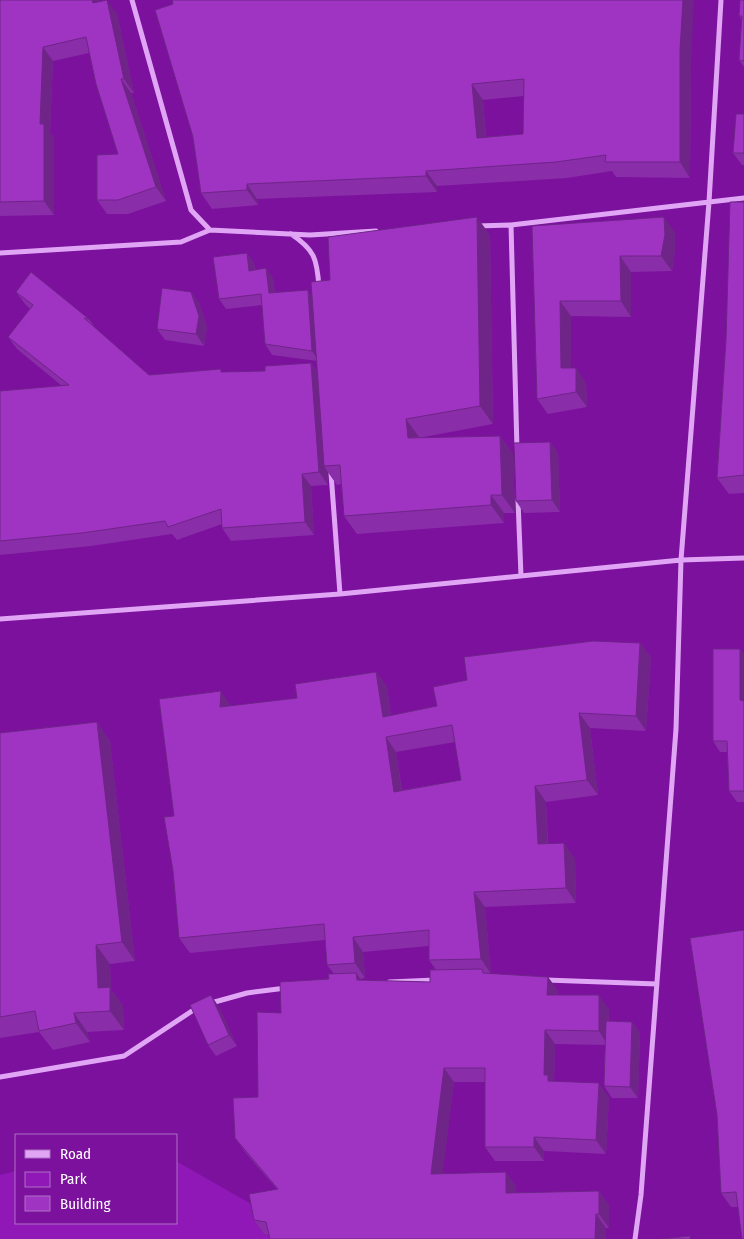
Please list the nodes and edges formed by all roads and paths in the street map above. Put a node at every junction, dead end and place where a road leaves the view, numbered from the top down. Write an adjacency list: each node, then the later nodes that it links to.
1 (132, 0): 7 (street)
2 (721, 0): 4 (street)
3 (744, 198): 4 (street)
4 (709, 202): 5 (street); 16 (street)
5 (511, 224): 6 (street); 12 (street)
6 (473, 226)
7 (210, 230): 9 (street); 10 (street)
8 (387, 231): 9 (street)
9 (291, 234): 11 (street)
10 (0, 253)
11 (319, 292)
12 (517, 459)
13 (331, 468): 18 (street)
14 (518, 498): 17 (street)
15 (744, 558): 16 (street)
16 (681, 560): 17 (street); 23 (street)
17 (520, 576): 18 (street)
18 (340, 594): 19 (street)
19 (0, 619)
20 (440, 979): 22 (street)
21 (538, 980): 23 (street)
22 (382, 982)
23 (658, 984): 26 (street)
24 (296, 987): 25 (street)
25 (0, 1077)
26 (636, 1239)

